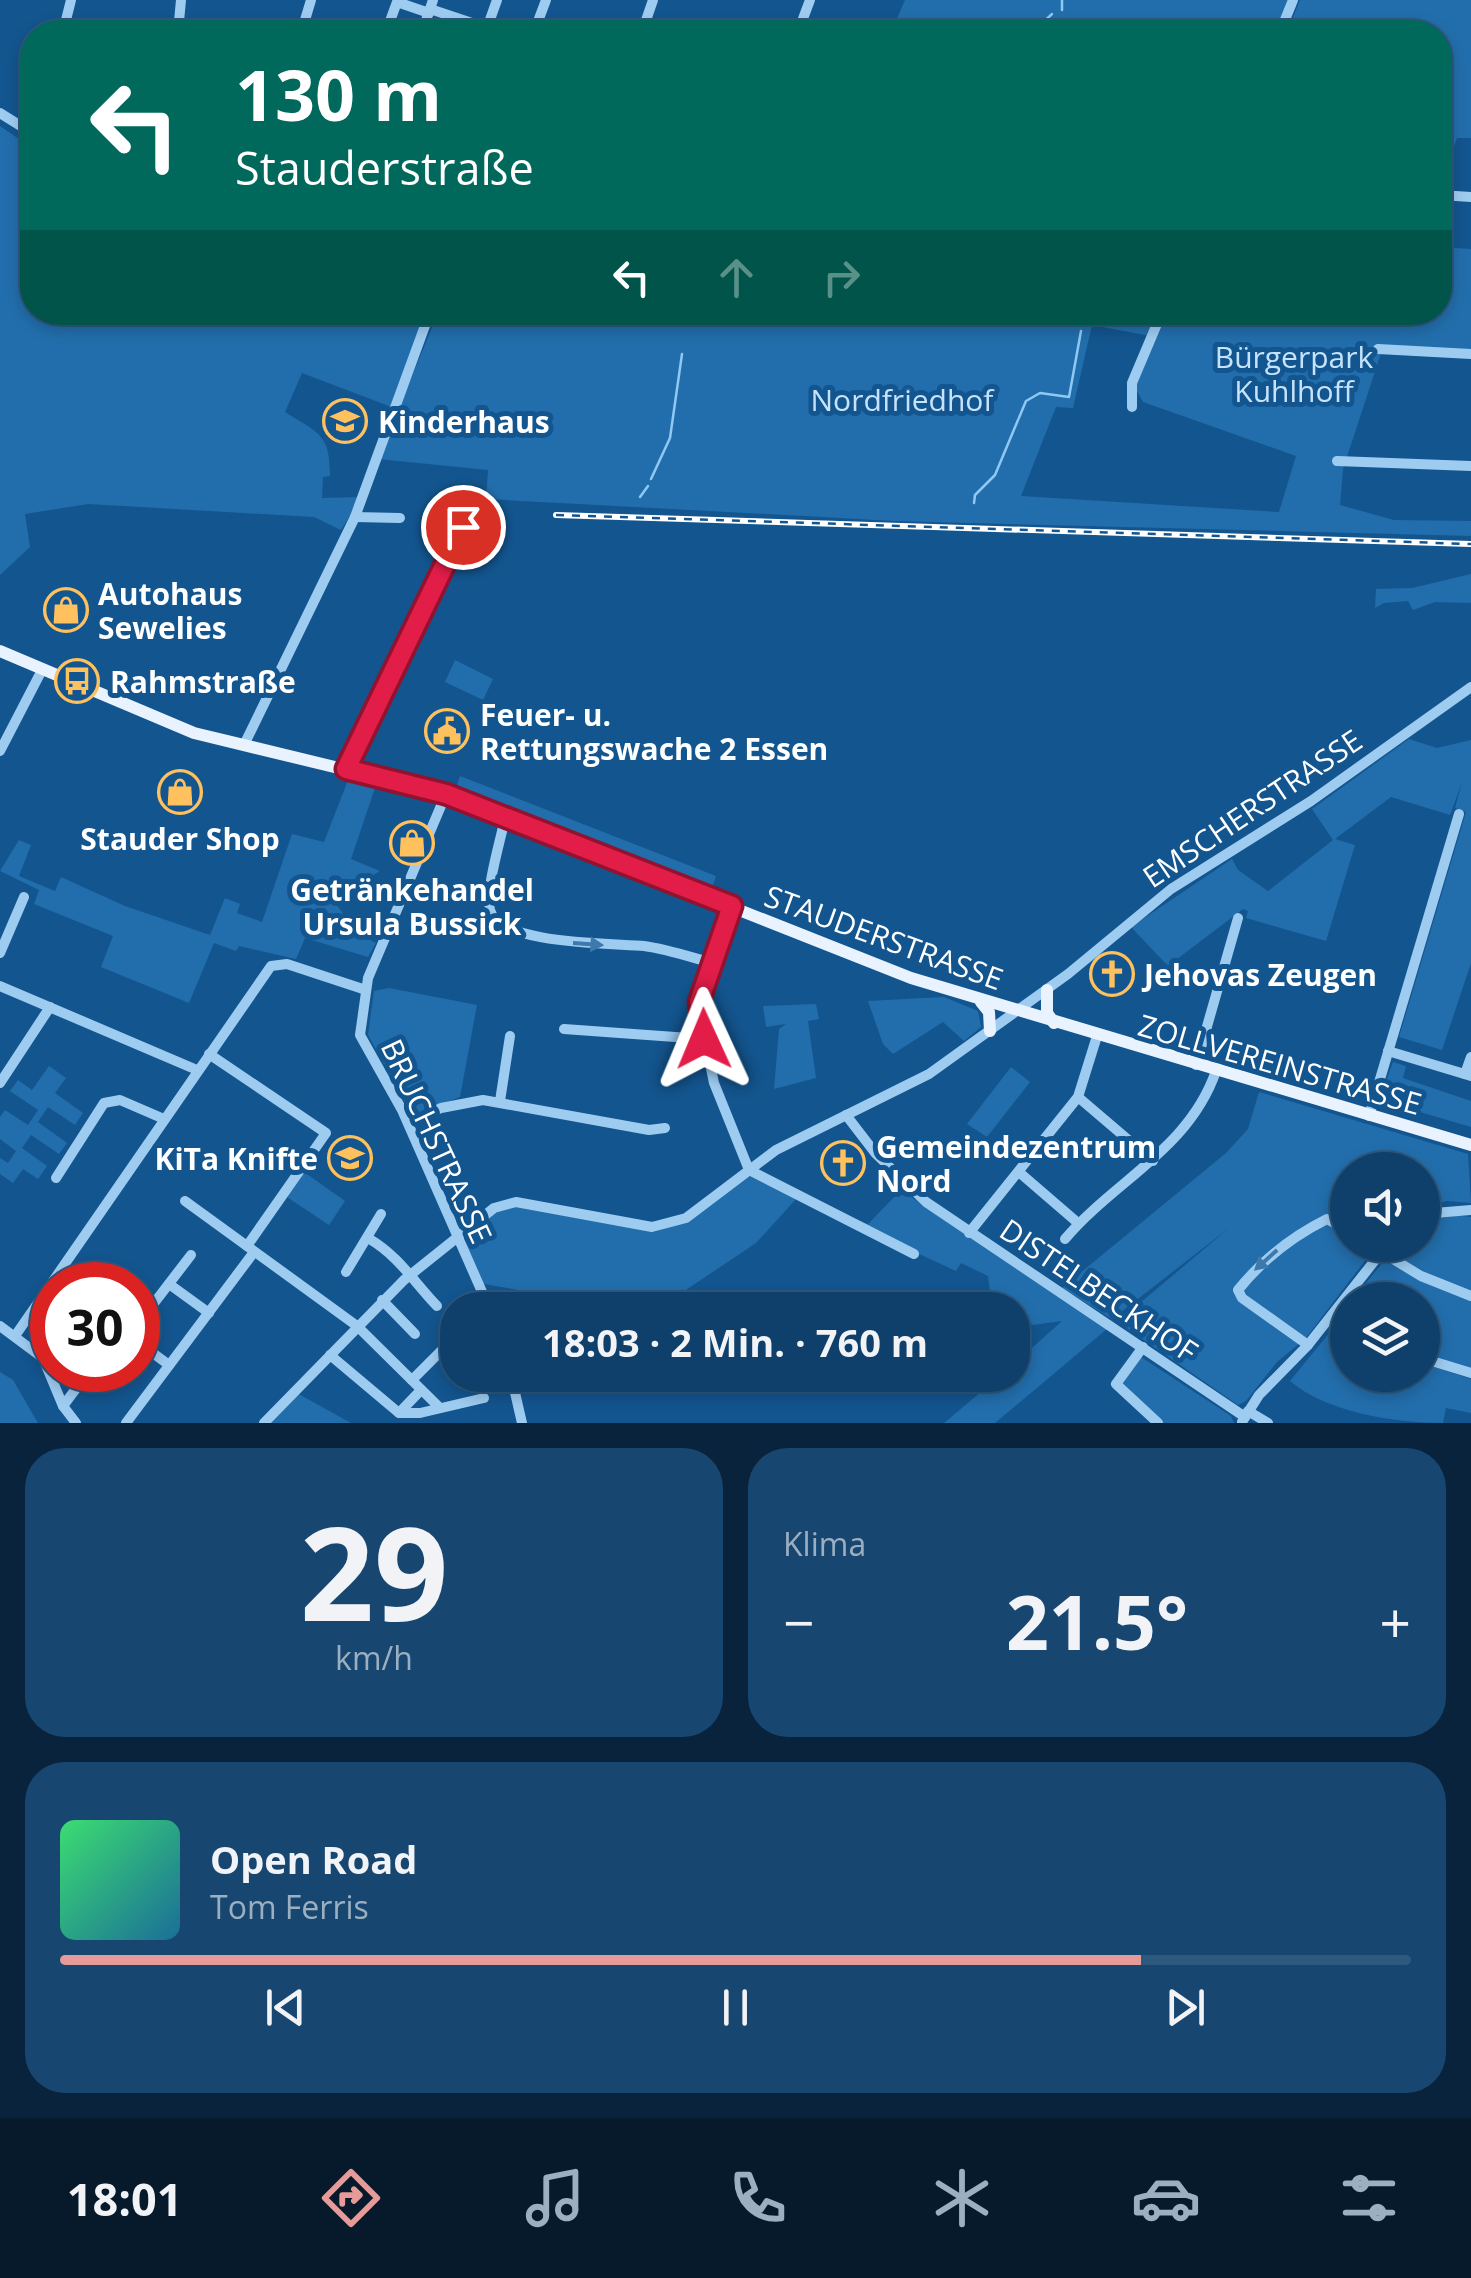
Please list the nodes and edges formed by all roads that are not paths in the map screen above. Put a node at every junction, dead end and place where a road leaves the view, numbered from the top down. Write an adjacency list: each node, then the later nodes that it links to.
1 (431, 7): 2 (street); 3 (street)
2 (390, 20)
3 (466, 20)
4 (425, 325): 11 (street)
5 (1157, 325): 8 (street)
6 (1378, 348): 7 (street)
7 (1471, 354)
8 (1132, 407)
9 (1337, 461): 10 (street)
10 (1471, 466)
11 (355, 516): 12 (street); 17 (street)
12 (400, 518)
13 (463, 527): 19 (street)
14 (0, 651): 15 (main road, STAUDERSTRASSE)
15 (42, 670): 17 (main road, STAUDERSTRASSE); 18 (street)
16 (1471, 687): 30 (street, EMSCHERSTRASSE)
17 (244, 745): 19 (main road, STAUDERSTRASSE)
18 (0, 751)
19 (346, 769): 20 (main road, STAUDERSTRASSE)
20 (446, 794): 22 (main road, STAUDERSTRASSE); 29 (street, BRUCHSTRASSE)
21 (1459, 814): 40 (street)
22 (506, 818): 24 (main road, STAUDERSTRASSE); 27 (street, one-way to 27)
23 (24, 897): 26 (street)
24 (732, 906): 27 (street); 31 (main road, STAUDERSTRASSE)
25 (1238, 918): 43 (street)
26 (0, 953)
27 (712, 964): 39 (street)
28 (0, 986): 32 (street)
29 (366, 990): 41 (street); 53 (street, BRUCHSTRASSE)
30 (1046, 990): 33 (street, EMSCHERSTRASSE); 34 (main road)
31 (980, 1000): 33 (main road, STAUDERSTRASSE); 36 (main road)
32 (50, 1007): 44 (street); 47 (street)
33 (1017, 1012): 34 (main road, ZOLLVEREINSTRASSE); 36 (street, EMSCHERSTRASSE)
34 (1054, 1023): 38 (main road, ZOLLVEREINSTRASSE)
35 (564, 1029): 39 (street)
36 (990, 1031): 50 (street, EMSCHERSTRASSE)
37 (510, 1036): 49 (street)
38 (1097, 1036): 43 (main road, ZOLLVEREINSTRASSE); 48 (street)
39 (704, 1039): 57 (street)
40 (1388, 1052): 46 (street); 51 (street)
41 (209, 1054): 44 (street); 70 (street)
42 (1471, 1057): 46 (street)
43 (1196, 1065): 45 (main road, ZOLLVEREINSTRASSE)
44 (197, 1070): 52 (street)
45 (1216, 1071): 51 (main road, ZOLLVEREINSTRASSE); 56 (street)
46 (1468, 1075)
47 (0, 1084)
48 (1078, 1097): 56 (street); 58 (street)
49 (500, 1101): 53 (street); 54 (street)
50 (846, 1114): 57 (street, EMSCHERSTRASSE); 66 (street, DISTELBECKHOF)
51 (1369, 1116): 55 (main road, ZOLLVEREINSTRASSE)
52 (164, 1119): 59 (street); 89 (street)
53 (408, 1123): 69 (street, BRUCHSTRASSE)
54 (665, 1128)
55 (1471, 1146)
56 (1154, 1161): 65 (street)
57 (749, 1170): 69 (street, EMSCHERSTRASSE); 71 (street)
58 (1020, 1173): 65 (street); 66 (street)
59 (56, 1178)
60 (185, 1201): 70 (street)
61 (1471, 1210): 62 (street)
62 (1440, 1213)
63 (381, 1214): 67 (street)
64 (1330, 1220): 90 (street, one-way to 90)
65 (1078, 1223): 68 (street)
66 (969, 1233): 91 (street, DISTELBECKHOF)
67 (368, 1238): 75 (street); 76 (street)
68 (1065, 1239)
69 (457, 1241): 76 (street, EMSCHERSTRASSE); 79 (street, BRUCHSTRASSE)
70 (250, 1249): 84 (street); 87 (street)
71 (914, 1254)
72 (191, 1255): 78 (street)
73 (1374, 1262): 77 (street)
74 (1402, 1262): 81 (street)
75 (346, 1272)
76 (410, 1275): 82 (street, EMSCHERSTRASSE); 83 (street)
77 (1358, 1282)
78 (169, 1284): 80 (street); 84 (street)
79 (481, 1292)
80 (160, 1296)
81 (1471, 1296)
82 (382, 1300): 87 (street, EMSCHERSTRASSE); 88 (street)
83 (437, 1306)
84 (209, 1313): 95 (street)
85 (1330, 1318): 90 (street)
86 (0, 1326): 89 (street)
87 (357, 1326): 93 (street, EMSCHERSTRASSE); 98 (street)
88 (414, 1334)
89 (15, 1336): 103 (street)
90 (1308, 1345): 106 (street)
91 (1142, 1347): 106 (street, DISTELBECKHOF); 111 (street)
92 (440, 1353): 98 (street)
93 (330, 1355): 105 (street); 109 (street, EMSCHERSTRASSE)
94 (160, 1357): 95 (street)
95 (171, 1364): 108 (street)
96 (1440, 1364): 97 (street)
97 (1471, 1373)
98 (412, 1380): 99 (street)
99 (422, 1390): 104 (street); 105 (street)
100 (74, 1392): 103 (street)
101 (516, 1392): 110 (street)
102 (484, 1398): 104 (street)
103 (64, 1406): 107 (street)
104 (440, 1408): 105 (street)
105 (399, 1413)
106 (1245, 1417): 112 (street, DISTELBECKHOF)
107 (76, 1423)
108 (126, 1423)
109 (264, 1423)
110 (522, 1423)
111 (1158, 1423)
112 (1268, 1423)

